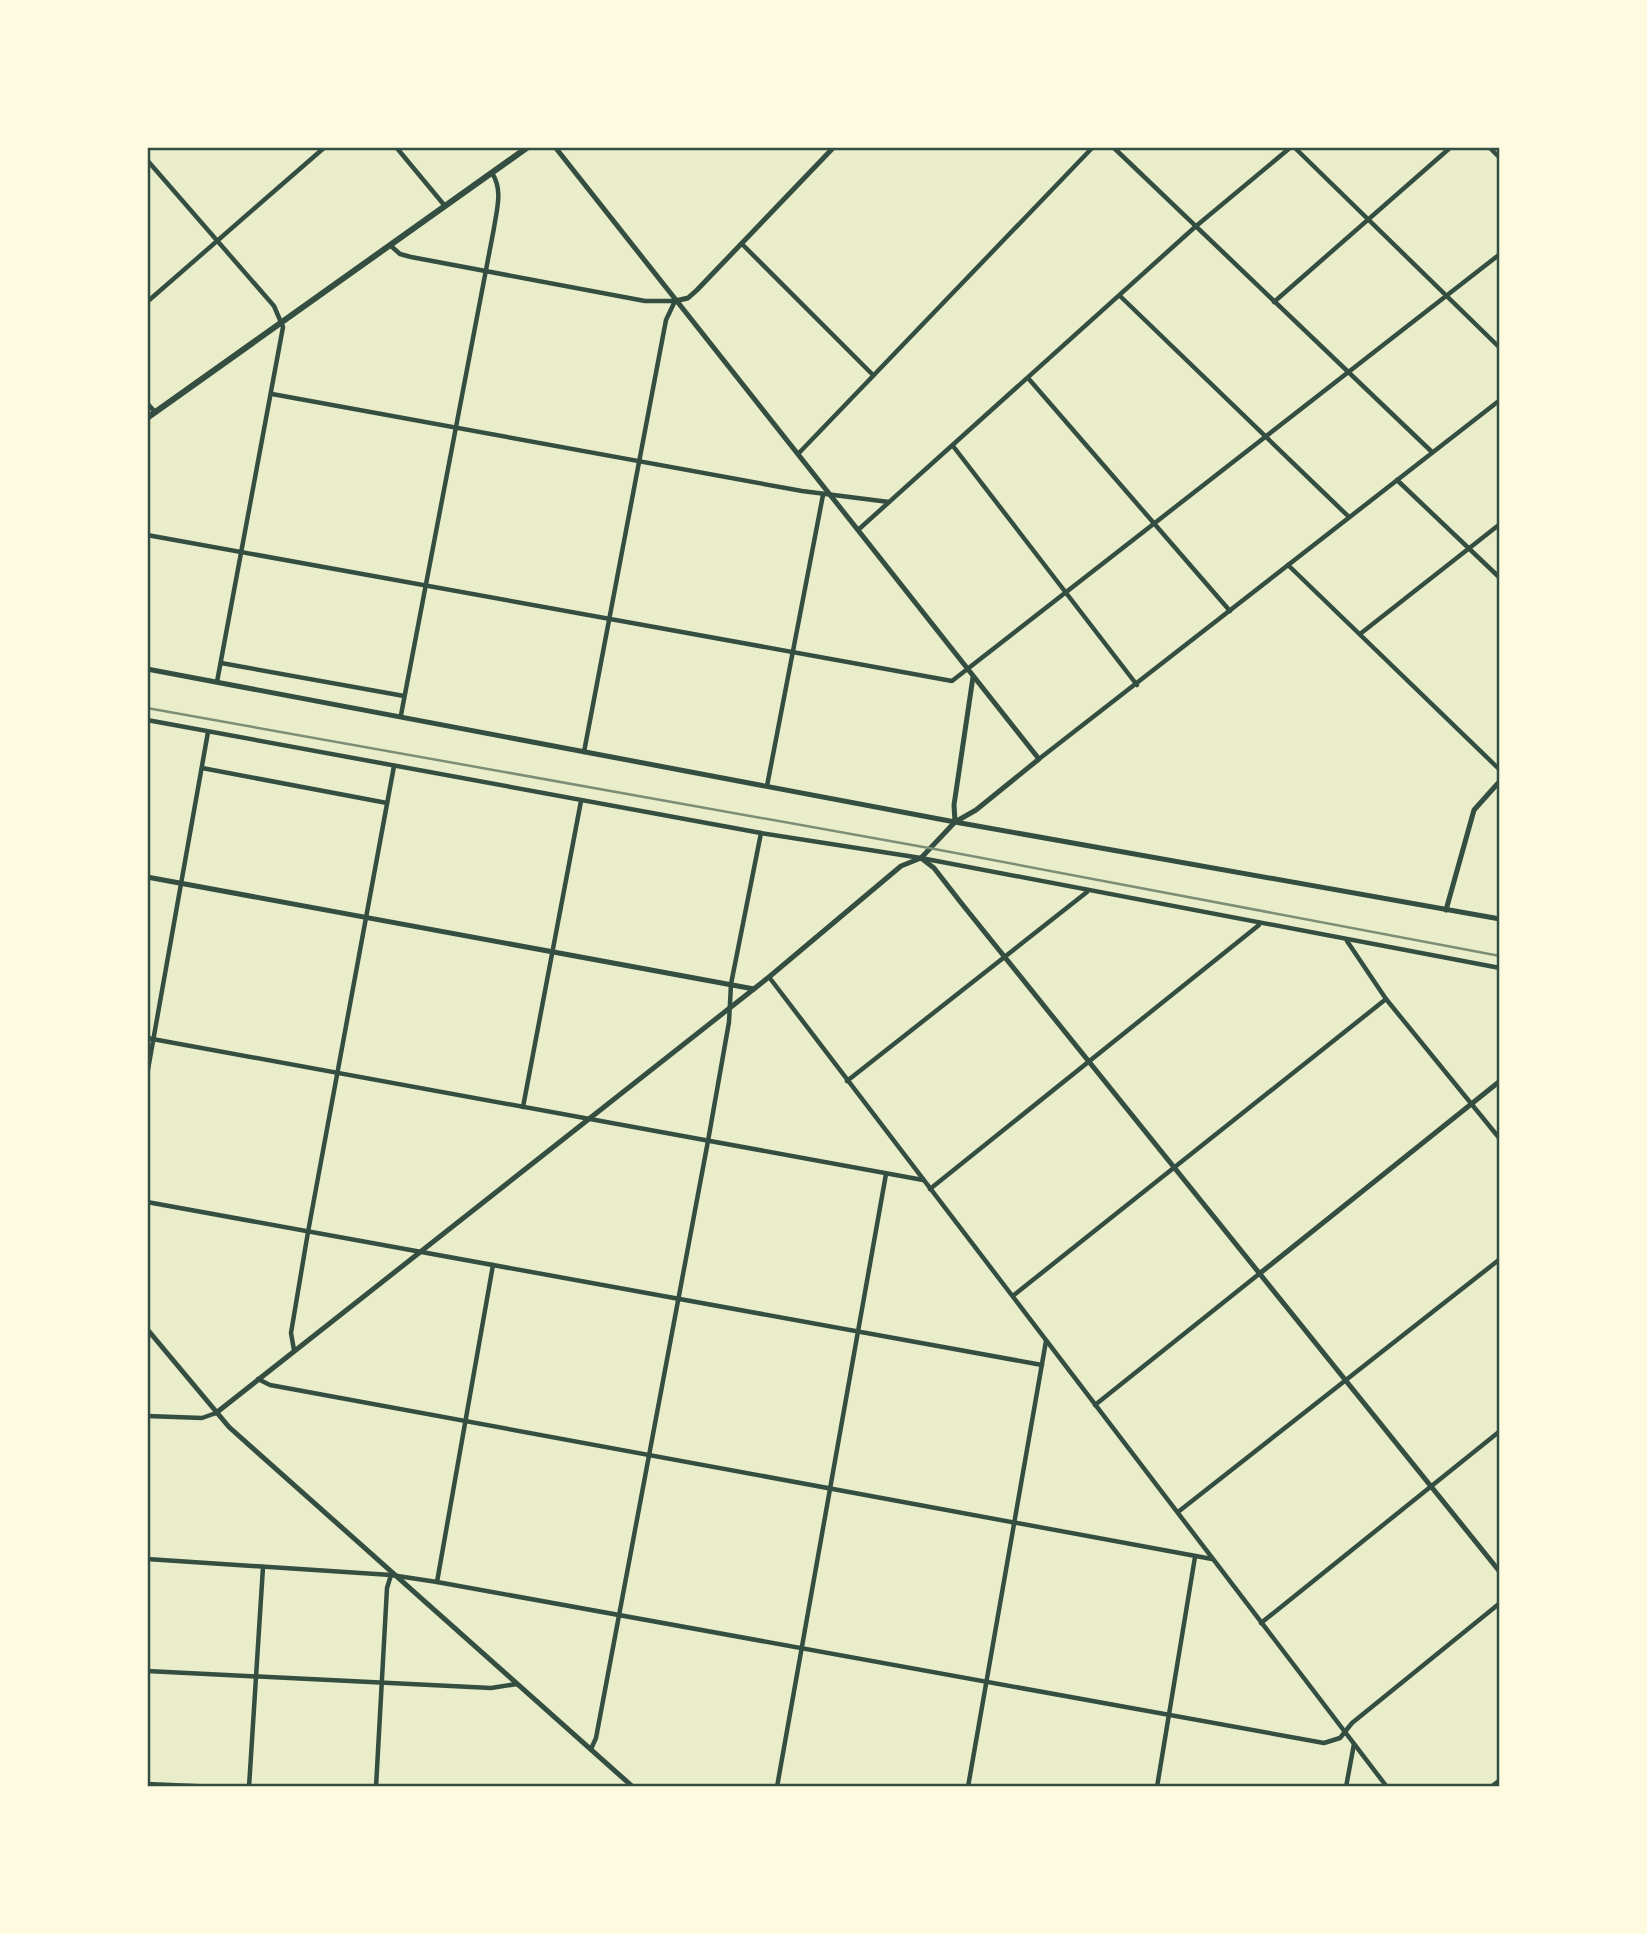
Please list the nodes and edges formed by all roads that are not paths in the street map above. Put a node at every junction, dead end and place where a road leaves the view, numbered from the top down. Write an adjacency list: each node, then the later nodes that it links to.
1 (325, 147): 17 (street)
2 (396, 147): 14 (street)
3 (528, 147): 13 (main road)
4 (555, 147): 24 (street)
5 (834, 147): 18 (street)
6 (1093, 147): 30 (street)
7 (1113, 147): 16 (street)
8 (1292, 147): 15 (street); 16 (street)
9 (1451, 147): 15 (street)
10 (1489, 147): 11 (street)
11 (1500, 158)
12 (147, 160): 17 (street)
13 (492, 173): 14 (main road); 21 (street)
14 (445, 206): 19 (main road)
15 (1367, 219): 23 (street); 26 (street)
16 (1195, 228): 22 (street); 26 (street)
17 (218, 240): 25 (street); 27 (street)
18 (741, 244): 24 (street); 30 (street)
19 (391, 246): 21 (street); 27 (main road)
20 (1500, 254): 23 (street)
21 (485, 270): 24 (street); 37 (street)
22 (1121, 296): 31 (street); 38 (street)
23 (1444, 296): 28 (street); 29 (street)
24 (675, 301): 41 (street); 42 (street)
25 (147, 302)
26 (1274, 302): 29 (street)
27 (282, 321): 32 (street); 35 (main road)
28 (1500, 348)
29 (1346, 373): 38 (street); 40 (street)
30 (872, 374): 41 (street)
31 (1028, 377): 39 (street); 48 (street)
32 (272, 394): 37 (street); 53 (street)
33 (1500, 400): 40 (street)
34 (147, 403): 35 (street)
35 (155, 412): 36 (main road)
36 (147, 418)
37 (456, 429): 42 (street); 56 (street)
38 (1265, 435): 47 (street); 48 (street)
39 (953, 446): 46 (street); 57 (street)
40 (1432, 452): 43 (street)
41 (798, 454): 45 (street)
42 (640, 462): 44 (street); 59 (street)
43 (1397, 480): 47 (street); 52 (street)
44 (823, 494): 45 (street); 61 (street)
45 (831, 495): 46 (street); 50 (street)
46 (889, 502): 50 (street)
47 (1349, 517): 54 (street)
48 (1154, 523): 57 (street); 58 (street)
49 (1500, 524): 52 (street)
50 (858, 530): 63 (street)
51 (147, 535): 53 (street)
52 (1470, 548): 55 (street); 60 (street)
53 (243, 552): 56 (street); 62 (street)
54 (1288, 565): 58 (street); 60 (street)
55 (1500, 578)
56 (425, 586): 59 (street); 68 (street)
57 (1063, 593): 63 (street); 67 (street)
58 (1230, 611): 67 (street)
59 (611, 620): 61 (street); 72 (street)
60 (1360, 634): 76 (street)
61 (793, 653): 63 (street); 78 (street)
62 (221, 663): 66 (street); 68 (street)
63 (966, 668): 65 (street)
64 (147, 669): 66 (street)
65 (973, 677): 73 (street); 81 (street)
66 (217, 682): 69 (street)
67 (1137, 685): 73 (street)
68 (404, 696): 69 (street)
69 (401, 715): 72 (street)
70 (147, 720): 71 (street)
71 (208, 732): 74 (street); 75 (street)
72 (584, 752): 78 (street)
73 (1039, 759): 81 (street)
74 (394, 766): 79 (street); 80 (street)
75 (202, 768): 80 (street); 85 (street)
76 (1500, 770)
77 (1500, 781): 87 (street)
78 (767, 786): 81 (street)
79 (581, 801): 82 (street); 92 (street)
80 (387, 803): 88 (street)
81 (955, 822): 83 (street); 87 (street)
82 (761, 834): 83 (street); 96 (street)
83 (921, 858): 86 (street); 93 (street); 95 (street)
84 (147, 877): 85 (street)
85 (181, 883): 88 (street); 101 (street)
86 (1088, 891): 90 (street); 93 (street)
87 (1446, 910): 89 (street)
88 (367, 918): 92 (street); 103 (street)
89 (1500, 919)
90 (1259, 925): 91 (street); 102 (street)
91 (1347, 940): 94 (street); 98 (street)
92 (552, 951): 96 (street); 108 (street)
93 (1005, 956): 102 (street); 105 (street)
94 (1500, 968)
95 (769, 977): 97 (street); 105 (street)
96 (731, 984): 97 (street); 99 (street)
97 (754, 989): 99 (street)
98 (1385, 999): 107 (street); 112 (street)
99 (729, 1008): 109 (street); 111 (street)
100 (147, 1038): 101 (street)
101 (154, 1039): 103 (street); 104 (street)
102 (1089, 1061): 112 (street); 115 (street)
103 (338, 1073): 108 (street); 117 (street)
104 (147, 1075)
105 (847, 1080): 114 (street)
106 (1500, 1081): 107 (street)
107 (1472, 1105): 110 (street); 121 (street)
108 (523, 1107): 109 (street)
109 (587, 1120): 111 (street); 118 (street)
110 (1500, 1139)
111 (708, 1141): 113 (street); 123 (street)
112 (1174, 1168): 121 (street); 122 (street)
113 (887, 1174): 114 (street); 125 (street)
114 (923, 1180): 115 (street)
115 (930, 1189): 122 (street)
116 (147, 1202): 117 (street)
117 (308, 1232): 118 (street); 127 (street)
118 (418, 1252): 120 (street); 127 (street)
119 (1500, 1259): 130 (street)
120 (493, 1265): 123 (street); 134 (street)
121 (1259, 1274): 130 (street); 131 (street)
122 (1014, 1295): 126 (street)
123 (678, 1299): 125 (street); 136 (street)
124 (147, 1329): 132 (street)
125 (859, 1333): 128 (street); 138 (street)
126 (1046, 1340): 128 (street); 131 (street)
127 (294, 1350): 129 (street)
128 (1042, 1365): 140 (street)
129 (257, 1378): 132 (street); 134 (street)
130 (1346, 1382): 137 (street); 139 (street)
131 (1096, 1405): 139 (street)
132 (216, 1413): 133 (street); 146 (street)
133 (147, 1416)
134 (464, 1420): 136 (street); 147 (street)
135 (1500, 1431): 137 (street)
136 (648, 1456): 138 (street); 149 (street)
137 (1430, 1487): 145 (street); 150 (street)
138 (831, 1489): 140 (street); 151 (street)
139 (1178, 1512): 143 (street)
140 (1014, 1522): 141 (street); 154 (street)
141 (1195, 1557): 143 (street); 157 (street)
142 (147, 1559): 144 (street)
143 (1213, 1559): 150 (street)
144 (263, 1567): 146 (street); 153 (street)
145 (1500, 1572)
146 (391, 1574): 147 (street); 155 (street); 156 (street)
147 (437, 1582): 149 (street)
148 (1500, 1603): 158 (street)
149 (619, 1614): 151 (street); 160 (street)
150 (1261, 1623): 158 (street)
151 (802, 1647): 154 (street); 167 (street)
152 (147, 1671): 153 (street)
153 (254, 1677): 155 (street); 164 (street)
154 (986, 1681): 157 (street); 168 (street)
155 (382, 1682): 156 (street); 165 (street)
156 (517, 1684): 160 (street)
157 (1170, 1714): 158 (street); 169 (street)
158 (1346, 1732): 159 (street)
159 (1354, 1744): 170 (street); 171 (street)
160 (591, 1749): 166 (street)
161 (1500, 1780): 172 (street)
162 (147, 1784): 163 (street)
163 (218, 1787)
164 (249, 1787)
165 (376, 1787)
166 (633, 1787)
167 (777, 1787)
168 (968, 1787)
169 (1157, 1787)
170 (1346, 1787)
171 (1387, 1787)
172 (1491, 1787)

